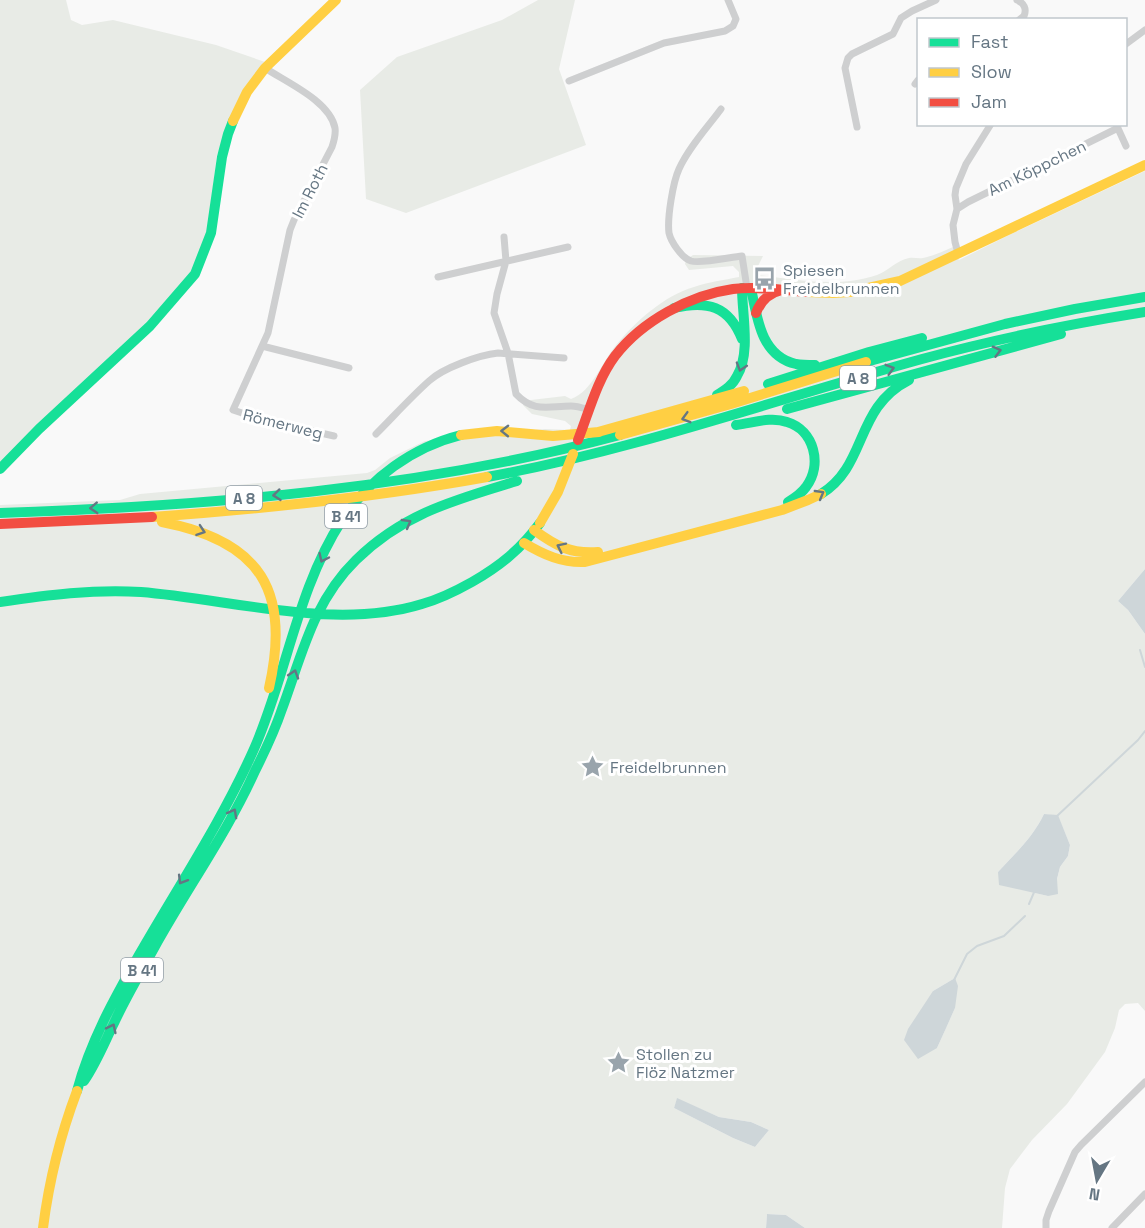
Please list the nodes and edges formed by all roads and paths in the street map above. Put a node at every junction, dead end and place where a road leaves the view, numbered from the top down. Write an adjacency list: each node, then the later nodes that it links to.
1 (336, 0): 8 (main road)
2 (728, 0): 9 (street)
3 (936, 0): 13 (street)
4 (1017, 0): 5 (street)
5 (1022, 18)
6 (1145, 30): 7 (street)
7 (1127, 43)
8 (265, 68): 31 (street, Im Roth); 47 (main road)
9 (568, 81)
10 (721, 109): 22 (street)
11 (990, 126): 16 (street)
12 (1117, 126): 14 (street, Am Köppchen); 16 (street, Am Köppchen)
13 (857, 127)
14 (1126, 146)
15 (1145, 165): 19 (main road)
16 (957, 209): 19 (street)
17 (504, 237): 20 (street)
18 (568, 247): 20 (street)
19 (958, 253): 23 (main road)
20 (506, 261): 21 (street); 32 (street)
21 (438, 277)
22 (747, 288): 23 (main road); 25 (main road); 27 (main road); 30 (main road)
23 (782, 290): 27 (main road)
24 (1145, 297): 29 (main road, A 8)
25 (674, 308): 30 (main road); 39 (main road)
26 (1145, 312): 28 (main road, A 8)
27 (756, 313): 34 (main road)
28 (1126, 314): 35 (main road, one-way to 28); 45 (main road, A 8, one-way to 28)
29 (983, 329): 34 (main road); 43 (main road, A 8, one-way to 43)
30 (744, 345): 37 (main road, one-way to 37)
31 (262, 346): 36 (street); 38 (street, Im Roth)
32 (508, 353): 33 (street); 39 (street); 41 (street)
33 (564, 358)
34 (826, 365): 37 (main road)
35 (940, 366): 40 (main road); 54 (main road, one-way to 35)
36 (349, 368)
37 (684, 407): 43 (main road)
38 (233, 410): 42 (street, Römerweg)
39 (590, 410): 53 (main road)
40 (736, 425): 45 (main road); 53 (main road, one-way to 53)
41 (376, 434)
42 (334, 436)
43 (597, 437): 44 (main road, A 8)
44 (562, 443): 50 (main road, A 8, one-way to 50); 56 (main road, B 41, one-way to 56)
45 (590, 459): 46 (main road, A 8)
46 (557, 467): 48 (main road); 49 (main road, A 8)
47 (0, 469)
48 (517, 480): 49 (main road); 58 (main road, B 41, one-way to 48)
49 (399, 492): 51 (main road, A 8)
50 (0, 513)
51 (129, 519): 52 (main road, A 8); 56 (main road, one-way to 56)
52 (0, 524)
53 (534, 530): 54 (main road)
54 (524, 543): 55 (main road)
55 (0, 602)
56 (255, 746): 58 (main road, B 41, one-way to 58)
57 (1145, 1082): 61 (street)
58 (77, 1091): 60 (main road, B 41)
59 (1145, 1194): 62 (street)
60 (43, 1228)
61 (1046, 1228)
62 (1112, 1228)

